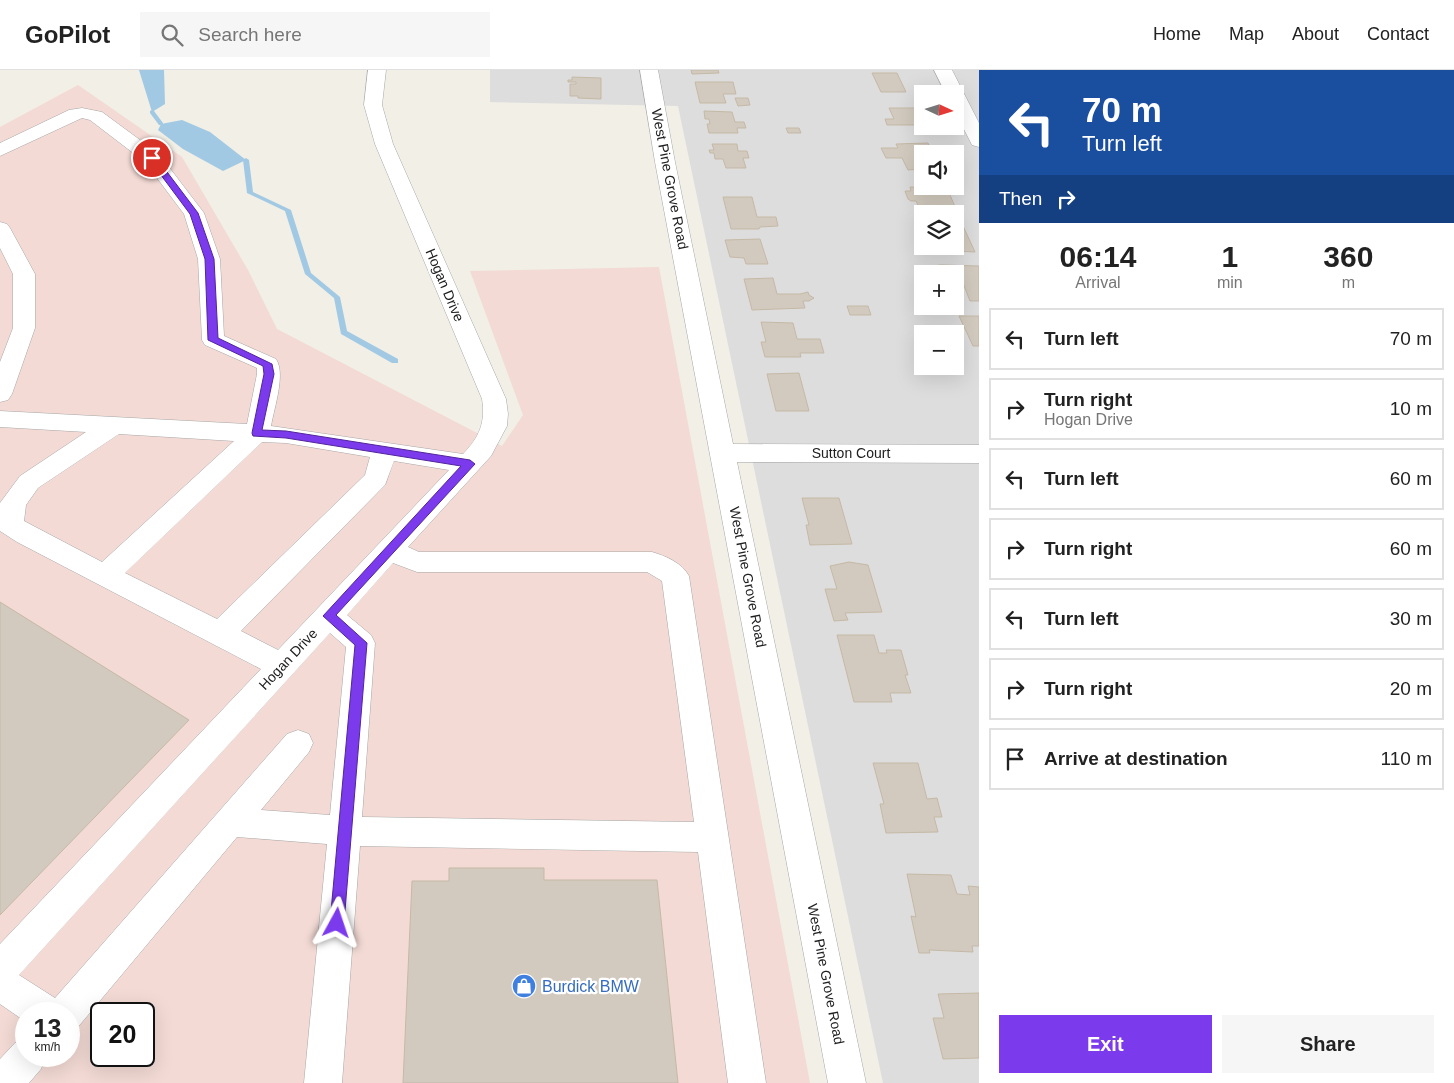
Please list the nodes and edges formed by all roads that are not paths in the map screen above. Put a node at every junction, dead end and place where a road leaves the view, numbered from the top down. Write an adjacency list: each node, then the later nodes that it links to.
1 (376, 70): 14 (street, Hogan Drive)
2 (649, 70): 12 (street, West Pine Grove Road)
3 (943, 70): 4 (street)
4 (979, 141)
5 (0, 150): 10 (street)
6 (0, 228): 7 (street)
7 (0, 394)
8 (0, 419): 9 (street)
9 (116, 425): 10 (street); 16 (street)
10 (257, 433): 11 (street); 16 (street)
11 (385, 450): 14 (street); 18 (street)
12 (724, 453): 13 (street, Sutton Court); 32 (street, West Pine Grove Road)
13 (979, 454)
14 (470, 464): 15 (street, Hogan Drive)
15 (389, 550): 17 (street, Hogan Drive); 23 (street)
16 (105, 576): 18 (street)
17 (329, 616): 19 (street, Hogan Drive); 22 (street)
18 (220, 634): 19 (street)
19 (282, 666): 24 (street, Hogan Drive)
20 (298, 743): 21 (street)
21 (230, 822): 22 (street); 27 (street)
22 (344, 830): 23 (street); 30 (street)
23 (712, 837): 31 (street)
24 (0, 970)
25 (0, 982): 26 (street)
26 (29, 1002)
27 (75, 1002)
28 (18, 1067): 29 (street)
29 (4, 1083)
30 (323, 1083)
31 (747, 1083)
32 (847, 1083)

